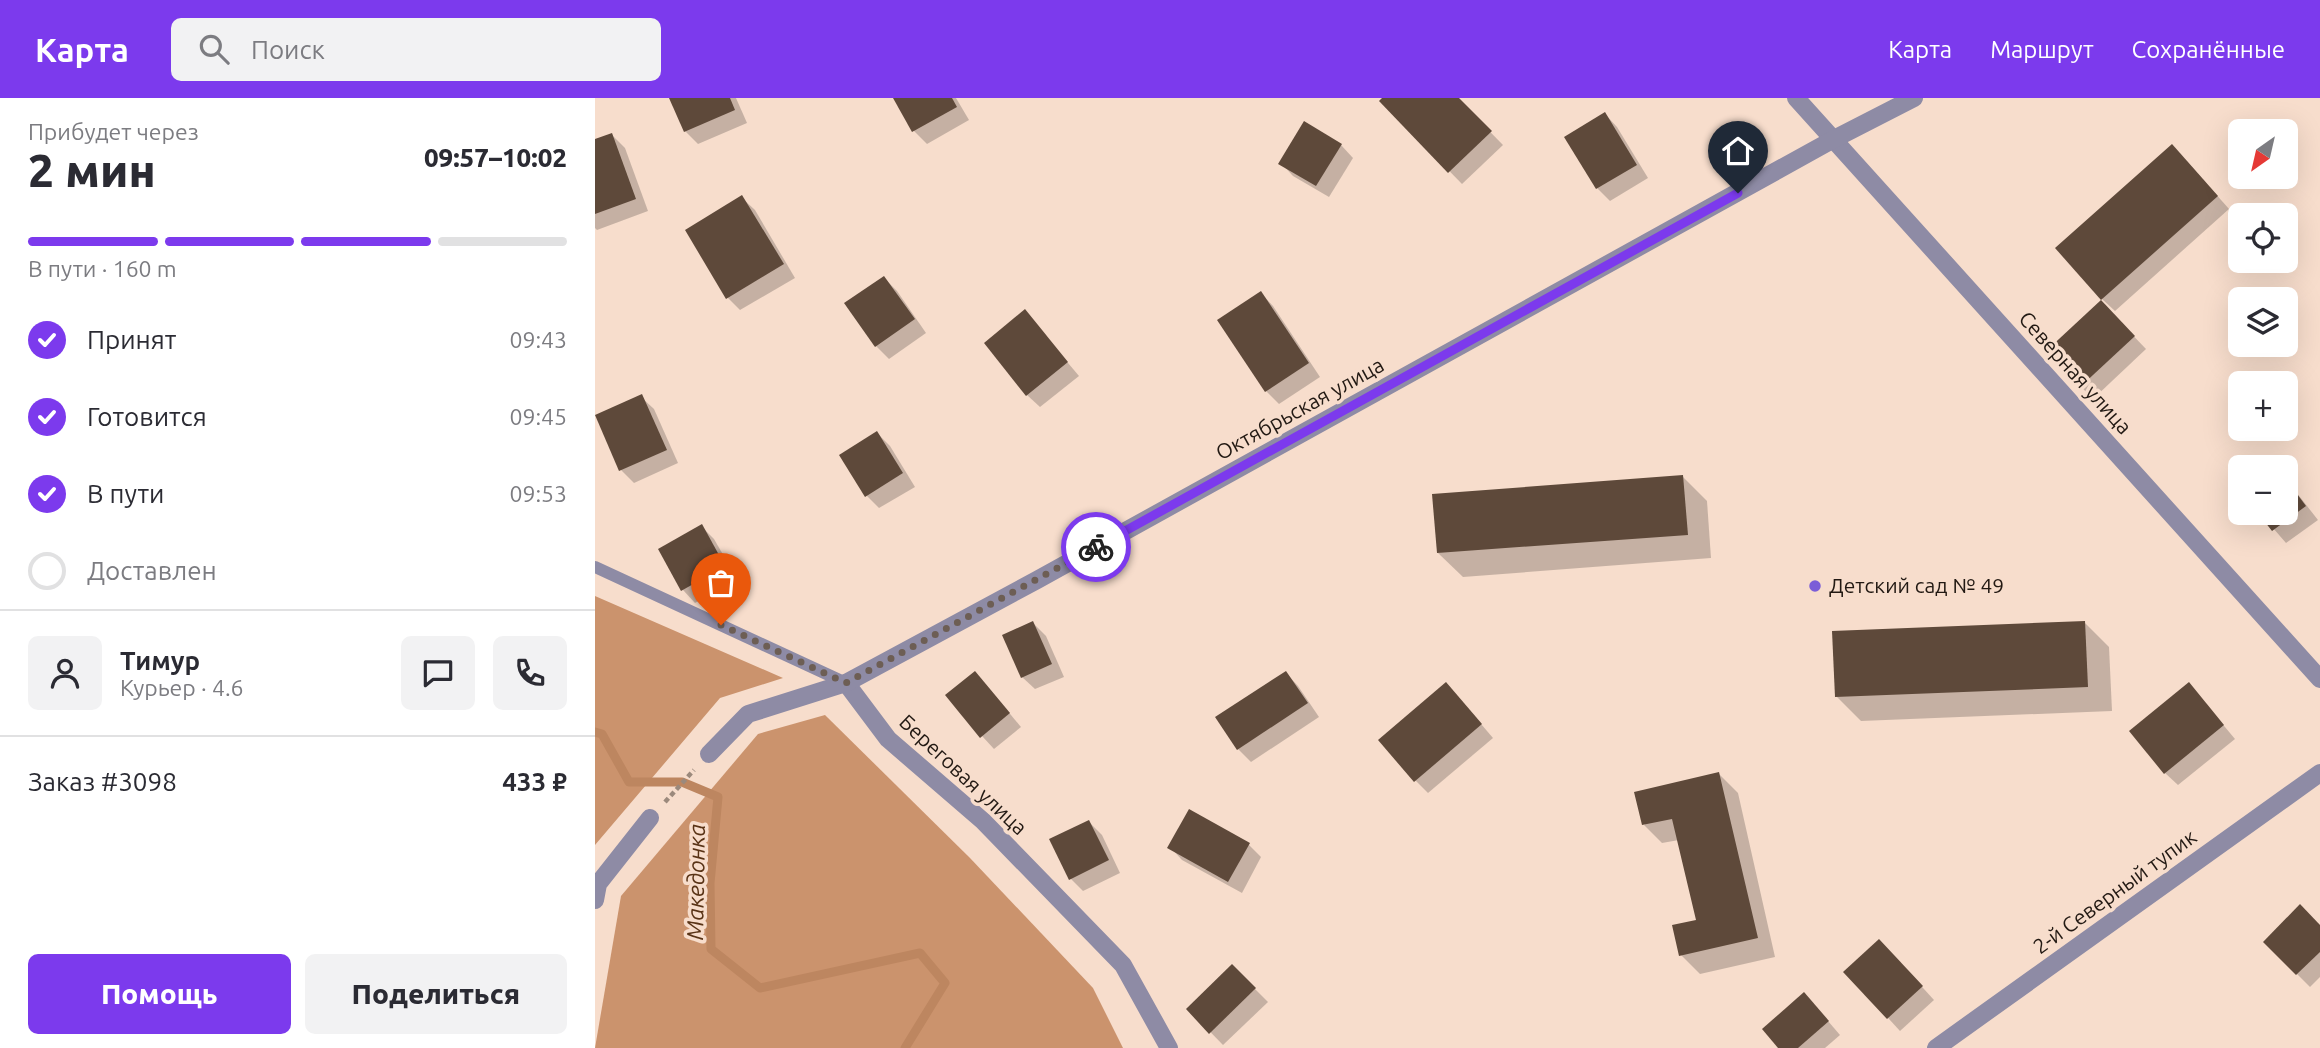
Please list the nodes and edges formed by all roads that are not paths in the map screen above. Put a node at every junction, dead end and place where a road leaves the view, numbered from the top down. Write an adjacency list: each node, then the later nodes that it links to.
1 (1796, 98): 3 (street, Северная улица)
2 (1915, 98): 3 (street, Октябрьская улица)
3 (1834, 139): 5 (street, Северная улица); 6 (street, Октябрьская улица)
4 (595, 567): 6 (lane, Береговая улица)
5 (2320, 679)
6 (846, 683): 7 (street, Октябрьская улица); 11 (street, Береговая улица)
7 (709, 754)
8 (2320, 773): 12 (street, 2-й Северный тупик)
9 (650, 818): 10 (street)
10 (595, 900)
11 (1169, 1048)
12 (1936, 1048)

